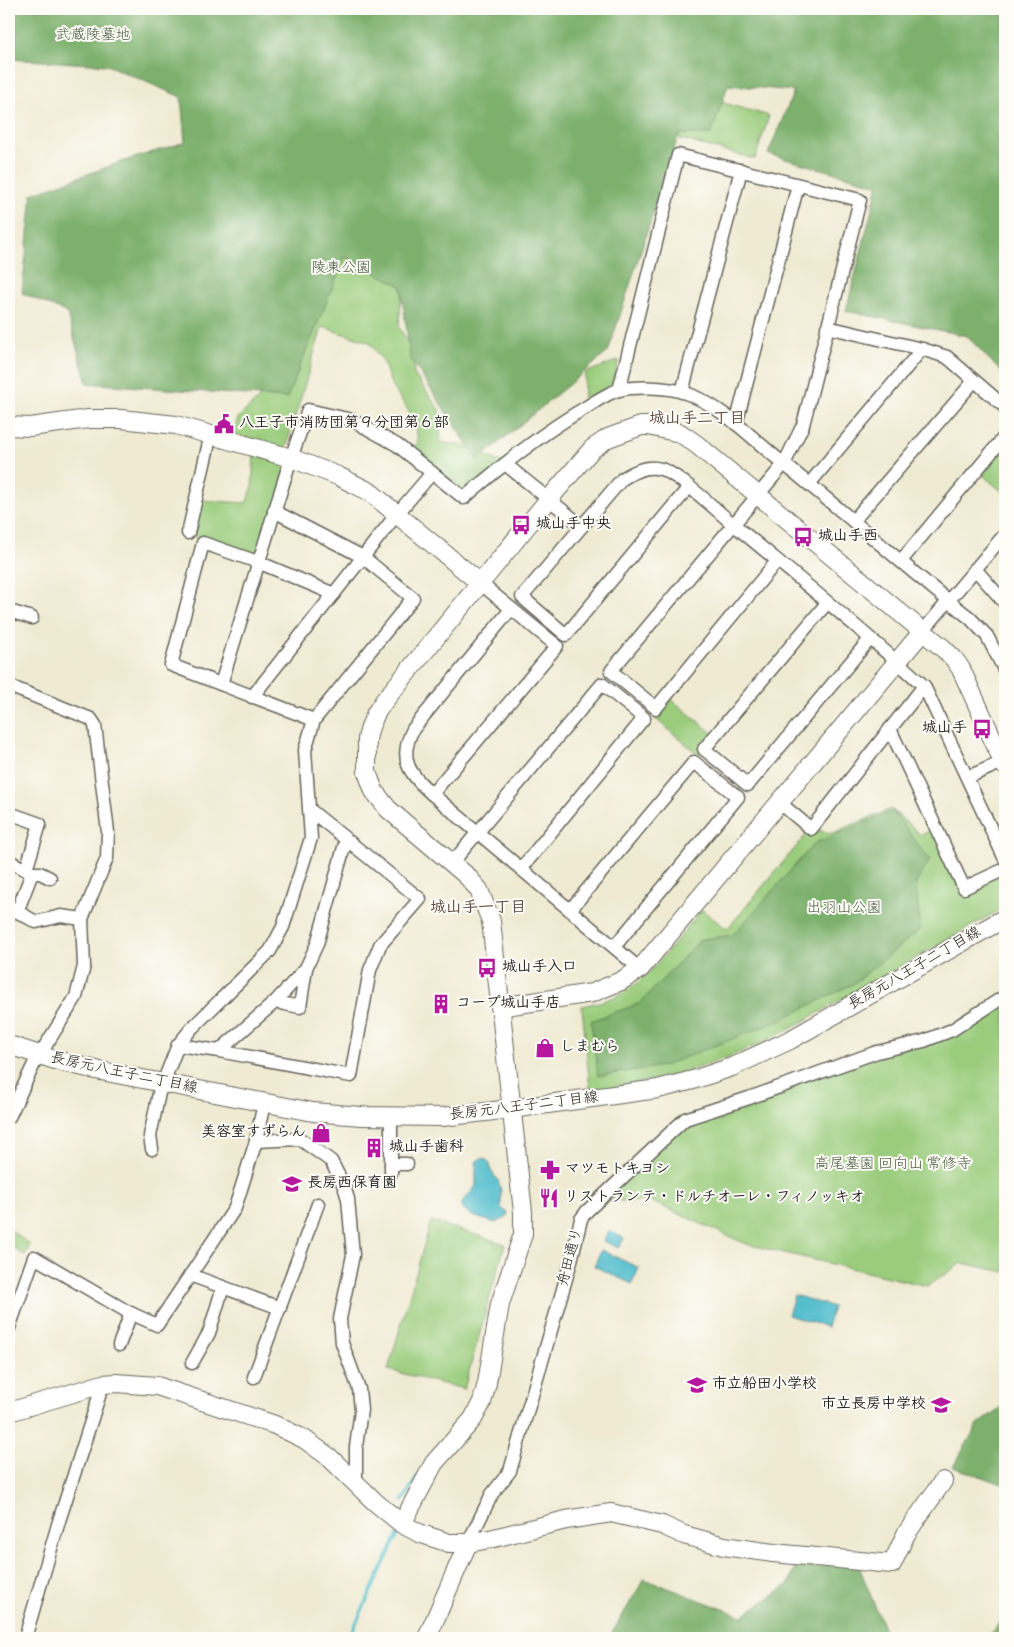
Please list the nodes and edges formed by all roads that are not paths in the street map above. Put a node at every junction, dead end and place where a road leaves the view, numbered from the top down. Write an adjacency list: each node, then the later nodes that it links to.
1 (740, 170): 2 (street); 6 (street); 7 (street)
2 (798, 185): 3 (street); 9 (street)
3 (828, 327): 4 (street); 15 (street)
4 (922, 349): 5 (street); 17 (street)
5 (974, 381): 8 (street); 23 (street)
6 (619, 390): 7 (street); 14 (street)
7 (682, 392): 9 (street)
8 (1005, 406)
9 (736, 424): 15 (street)
10 (9, 426): 11 (street)
11 (212, 434): 13 (street); 26 (street)
12 (1005, 436): 30 (street)
13 (291, 458): 16 (street); 21 (street); 22 (street)
14 (505, 464): 16 (street); 20 (street)
15 (784, 464): 17 (street); 19 (street)
16 (432, 473): 22 (street)
17 (810, 483): 23 (street)
18 (689, 488): 24 (street); 25 (street); 25 (street)
19 (758, 495): 20 (street); 24 (street); 41 (street)
20 (549, 499): 25 (street); 33 (street)
21 (274, 511): 28 (street); 31 (street)
22 (397, 514): 28 (street); 33 (street)
23 (854, 520): 30 (street)
24 (733, 524): 29 (street); 29 (street)
25 (582, 526)
26 (188, 533)
27 (1005, 534): 32 (street)
28 (363, 557): 34 (street); 49 (street)
29 (777, 561): 37 (street)
30 (901, 561): 35 (street)
31 (258, 562): 34 (street); 45 (street); 45 (street)
32 (975, 569): 35 (street); 36 (street)
33 (480, 583): 38 (street); 61 (street)
34 (334, 594): 48 (street)
35 (948, 601): 41 (street); 44 (street)
36 (1005, 602)
37 (827, 603): 42 (street); 42 (street)
38 (511, 609): 53 (street); 53 (street)
39 (9, 611): 40 (street)
40 (32, 618)
41 (923, 631): 43 (street); 51 (street)
42 (870, 639): 43 (street)
43 (897, 661): 47 (street); 54 (street)
44 (1005, 671)
45 (220, 684): 48 (street)
46 (9, 686): 69 (street)
47 (924, 686): 50 (street); 52 (street)
48 (252, 697): 49 (street)
49 (314, 720): 55 (street)
50 (890, 729): 54 (street); 63 (street)
51 (1005, 763): 52 (street)
52 (968, 777): 59 (street)
53 (432, 794): 57 (street)
54 (780, 802): 72 (street)
55 (310, 810): 58 (street); 77 (street)
56 (9, 813): 64 (street)
57 (477, 832): 61 (street); 62 (street); 62 (street)
58 (346, 840): 71 (street); 78 (street)
59 (1005, 859)
60 (9, 861): 64 (street)
61 (452, 863): 75 (street)
62 (520, 869): 67 (street)
63 (1005, 869)
64 (29, 872): 65 (street); 66 (street)
65 (50, 878)
66 (13, 910): 69 (street)
67 (570, 910): 70 (street); 70 (street)
68 (1005, 918): 82 (street, 長房元八王子二丁目線)
69 (82, 919): 79 (street)
70 (614, 947): 72 (street)
71 (306, 968): 74 (street); 74 (street)
72 (640, 969): 75 (street)
73 (1005, 996): 102 (street, 舟田通り)
74 (275, 1002): 78 (street)
75 (500, 1007): 82 (street)
76 (9, 1045): 79 (street, 長房元八王子二丁目線)
77 (178, 1045): 78 (street); 80 (street)
78 (219, 1051)
79 (40, 1055): 80 (street, 長房元八王子二丁目線); 83 (street)
80 (162, 1083): 81 (street, 長房元八王子二丁目線); 86 (street)
81 (264, 1104): 84 (street, 長房元八王子二丁目線); 85 (street)
82 (511, 1109): 84 (street, 長房元八王子二丁目線); 101 (street)
83 (9, 1116)
84 (391, 1116): 87 (street)
85 (256, 1141): 89 (street); 99 (street)
86 (152, 1149)
87 (407, 1164)
88 (318, 1204): 91 (street)
89 (190, 1275): 90 (street); 92 (street)
90 (223, 1287): 91 (street); 95 (street)
91 (280, 1308): 96 (street)
92 (131, 1313): 93 (street); 94 (street)
93 (9, 1328)
94 (119, 1345)
95 (192, 1363)
96 (254, 1376)
97 (103, 1384): 98 (street); 99 (street); 103 (street)
98 (9, 1412)
99 (356, 1482): 101 (street)
100 (942, 1482): 102 (street)
101 (402, 1524): 102 (street)
102 (468, 1543): 104 (street, 舟田通り)
103 (25, 1638)
104 (427, 1638)

